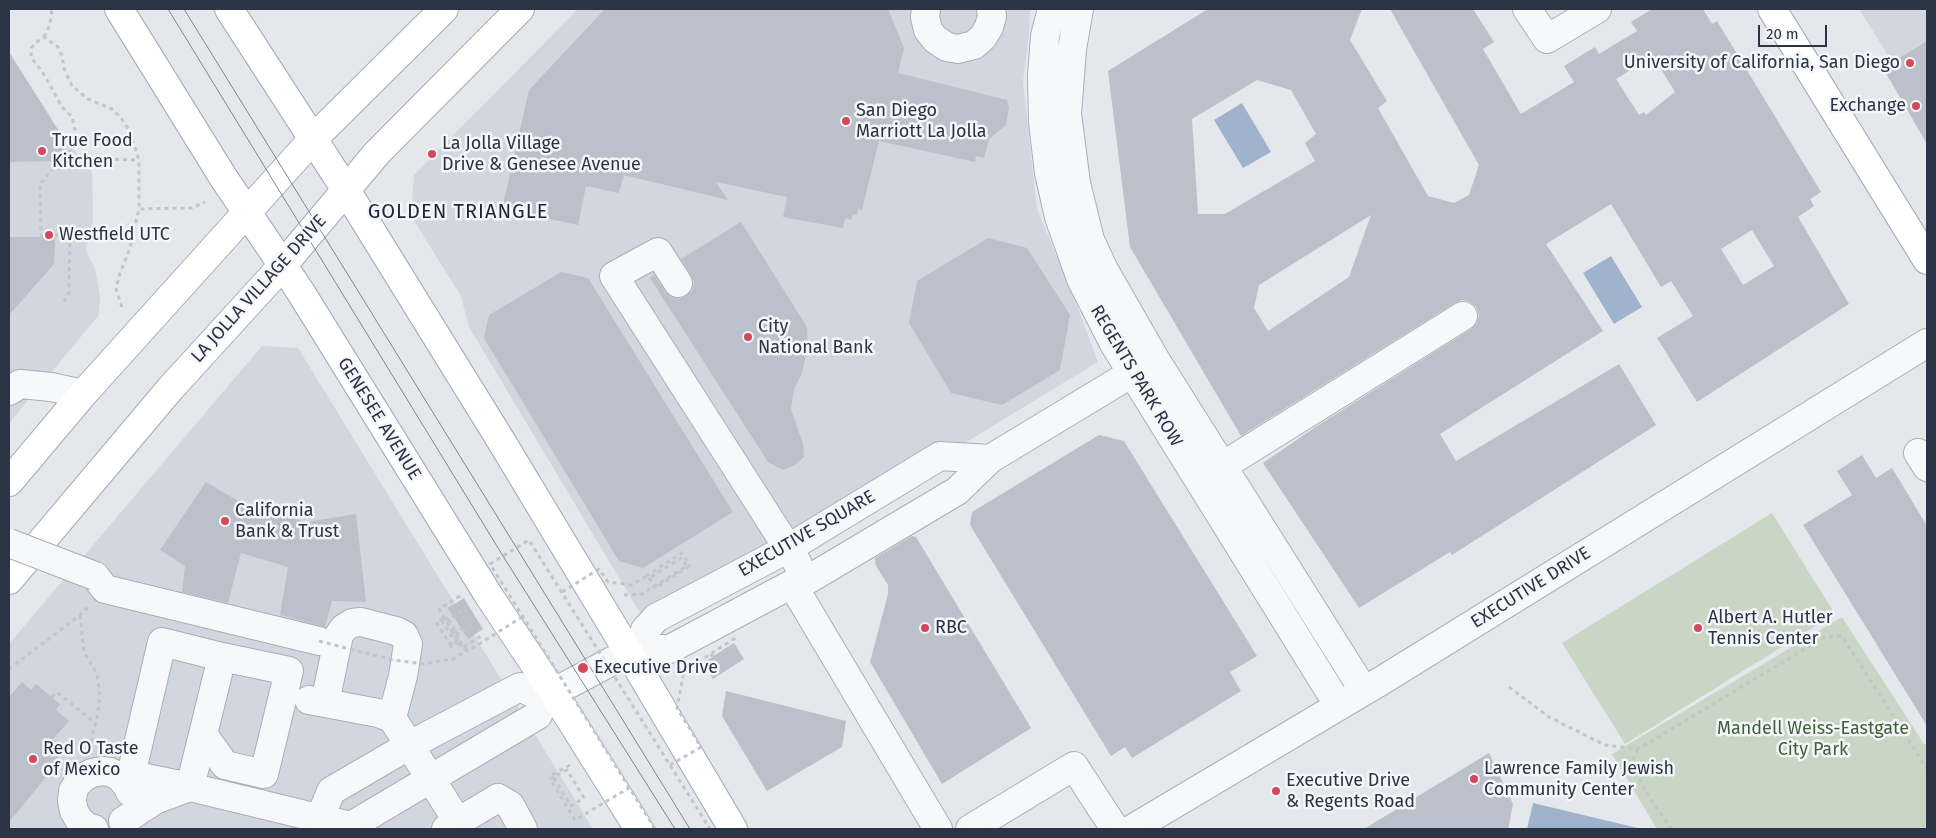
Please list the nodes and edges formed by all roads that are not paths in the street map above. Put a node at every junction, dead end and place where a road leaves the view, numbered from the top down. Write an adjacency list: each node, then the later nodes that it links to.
1 (119, 9): 14 (main road, GENESEE AVENUE)
2 (230, 9): 12 (main road)
3 (444, 9): 12 (main road)
4 (520, 9): 13 (main road, LA JOLLA VILLAGE DRIVE)
5 (926, 9): 6 (street)
6 (991, 9)
7 (1052, 9): 15 (street, REGENTS PARK ROW)
8 (1079, 9): 15 (street, REGENTS PARK ROW)
9 (1527, 9): 10 (street)
10 (1597, 9)
11 (1772, 9): 16 (main road)
12 (313, 139): 13 (main road); 14 (main road)
13 (346, 190): 17 (main road, LA JOLLA VILLAGE DRIVE); 34 (main road)
14 (247, 211): 17 (main road, GENESEE AVENUE); 23 (main road)
15 (1080, 243): 21 (street, REGENTS PARK ROW)
16 (1927, 260)
17 (283, 265): 31 (main road, LA JOLLA VILLAGE DRIVE); 37 (main road, GENESEE AVENUE)
18 (678, 283): 30 (street)
19 (1463, 316): 25 (street)
20 (1927, 343): 36 (street, EXECUTIVE DRIVE)
21 (1143, 366): 24 (street, EXECUTIVE SQUARE); 25 (street, REGENTS PARK ROW); 38 (street, REGENTS PARK ROW)
22 (9, 391): 23 (street)
23 (83, 394): 27 (main road)
24 (990, 458): 26 (street, EXECUTIVE SQUARE); 28 (street, EXECUTIVE SQUARE)
25 (1221, 466): 36 (street, REGENTS PARK ROW)
26 (900, 480): 28 (street); 30 (street, EXECUTIVE SQUARE)
27 (9, 482)
28 (922, 513): 32 (street, EXECUTIVE SQUARE)
29 (9, 543): 33 (street, bridge)
30 (787, 549): 32 (street); 34 (street, EXECUTIVE SQUARE)
31 (9, 580)
32 (800, 582): 34 (street, EXECUTIVE SQUARE); 52 (street)
33 (319, 641)
34 (635, 649): 37 (street); 51 (main road)
35 (222, 656): 40 (street); 40 (street); 42 (street)
36 (1364, 691): 38 (street, EXECUTIVE DRIVE)
37 (548, 695): 41 (street); 43 (street); 50 (main road, GENESEE AVENUE)
38 (1339, 706): 55 (street, EXECUTIVE DRIVE)
39 (392, 718): 39 (street); 41 (street)
40 (203, 734): 44 (street)
41 (410, 745): 43 (street); 45 (street)
42 (115, 775): 44 (street); 46 (street); 48 (street)
43 (430, 780): 45 (street); 47 (street)
44 (190, 787): 45 (street); 46 (street)
45 (322, 824)
46 (117, 825)
47 (452, 826): 49 (street)
48 (94, 829)
49 (523, 829)
50 (639, 829)
51 (733, 829)
52 (938, 829)
53 (970, 829): 54 (street)
54 (1116, 829)
55 (1132, 829)

